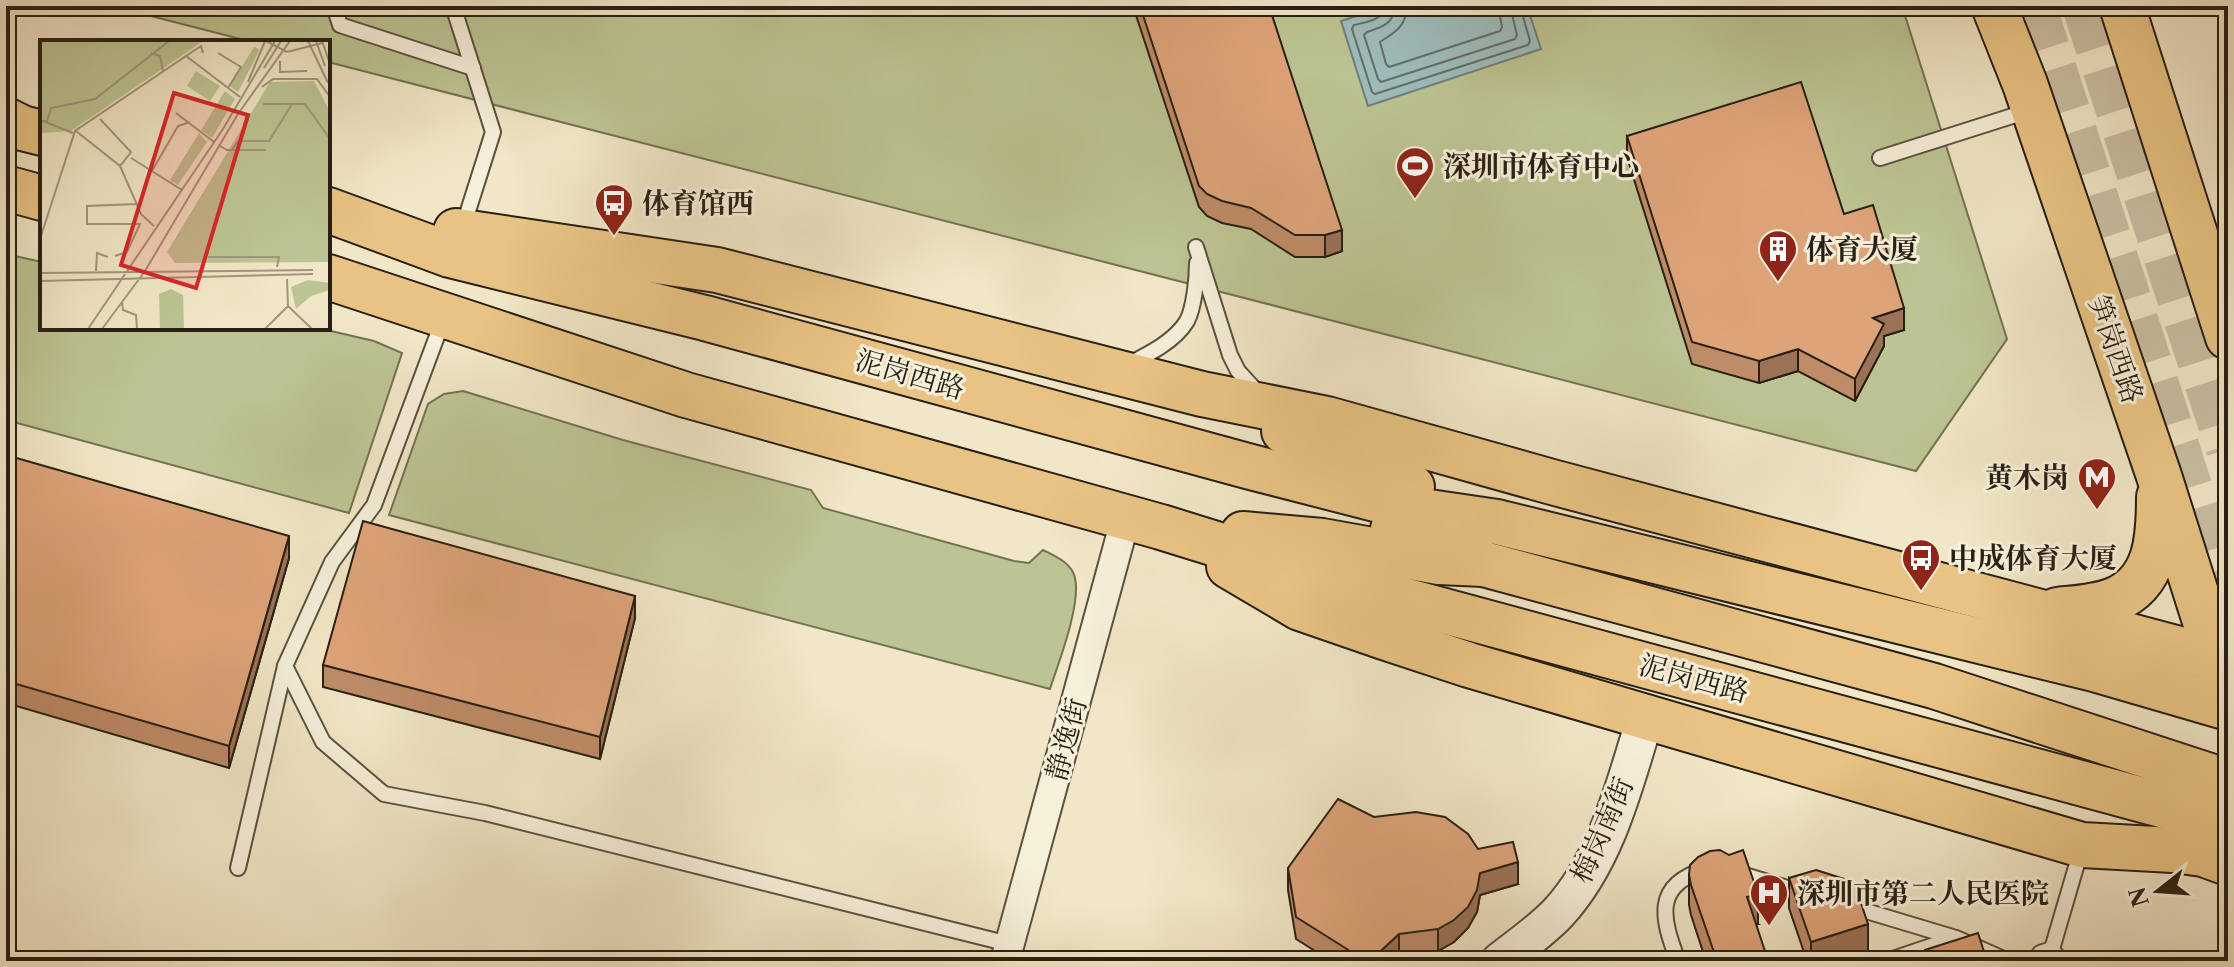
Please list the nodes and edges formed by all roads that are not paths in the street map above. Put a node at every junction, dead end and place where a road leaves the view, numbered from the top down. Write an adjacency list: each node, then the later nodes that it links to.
1 (334, 6): 5 (lane)
2 (453, 6): 5 (lane)
3 (1994, 6): 6 (main road, 笋岗西路)
4 (2122, 6): 16 (main road)
5 (473, 68): 12 (lane)
6 (2034, 109): 7 (lane); 20 (main road, 笋岗西路)
7 (1880, 158)
8 (6, 188): 9 (main road)
9 (40, 197)
10 (330, 209): 12 (main road, 泥岗西路)
11 (330, 210): 22 (main road, 泥岗西路)
12 (462, 232): 17 (main road, 泥岗西路)
13 (330, 261): 23 (main road, 泥岗西路)
14 (330, 278): 15 (main road, 泥岗西路)
15 (444, 316): 21 (main road, 泥岗西路); 25 (lane)
16 (2228, 337)
17 (1113, 371): 18 (main road, 泥岗西路); 19 (lane)
18 (1202, 394): 19 (main road, 泥岗西路); 22 (main road, 泥岗西路)
19 (1286, 411): 24 (main road, 泥岗西路)
20 (2159, 476): 24 (main road); 26 (main road, 笋岗西路)
21 (1144, 522): 23 (main road, 泥岗西路); 28 (main road); 30 (main road, 泥岗西路); 37 (street, 静逸街)
22 (1497, 522): 27 (main road, 泥岗西路)
23 (1484, 564): 29 (main road, 泥岗西路)
24 (2043, 611): 26 (main road, 泥岗西路)
25 (285, 666): 33 (lane); 37 (lane)
26 (2225, 672)
27 (2228, 708)
28 (1646, 715): 31 (main road); 39 (street, 梅岗南街)
29 (2228, 782)
30 (2228, 823)
31 (2082, 845): 32 (main road); 38 (lane)
32 (2228, 863)
33 (238, 868)
34 (1818, 897): 40 (lane)
35 (1834, 902): 36 (lane)
36 (1956, 938): 41 (lane); 42 (lane)
37 (1007, 953)
38 (2055, 955): 43 (lane)
39 (1500, 961)
40 (1678, 961)
41 (1887, 961)
42 (2008, 961)
43 (2036, 961)

